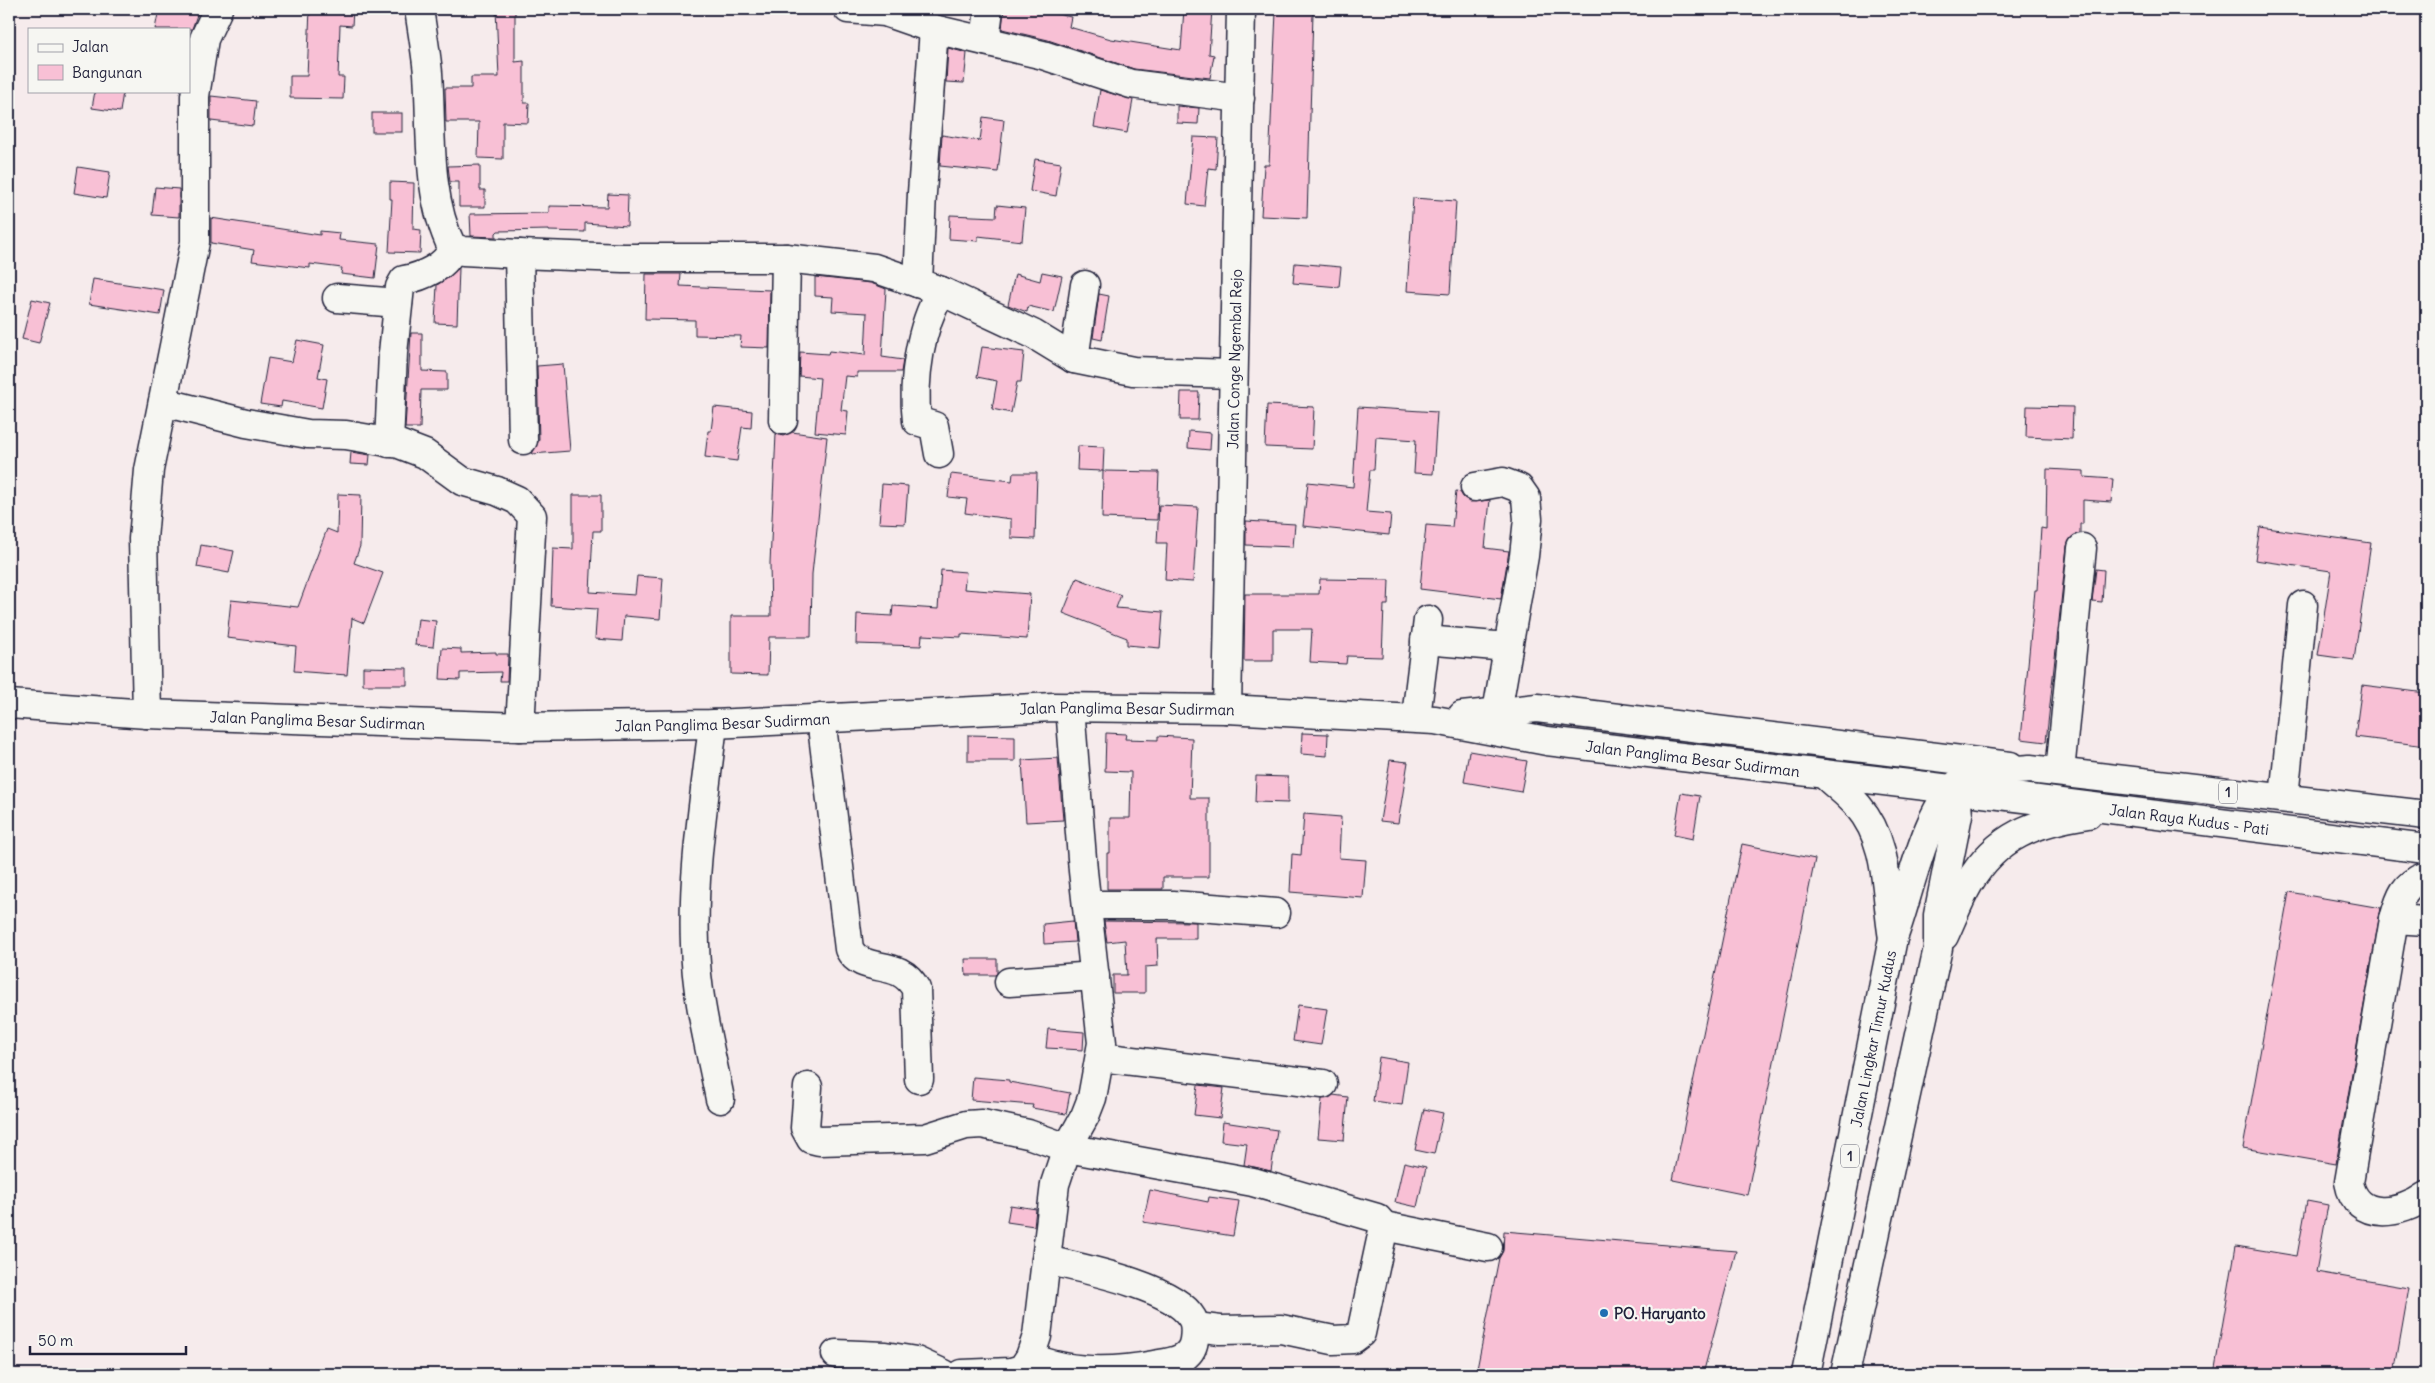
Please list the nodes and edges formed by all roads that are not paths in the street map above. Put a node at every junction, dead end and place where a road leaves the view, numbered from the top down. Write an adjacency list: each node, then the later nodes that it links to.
1 (218, 9): 18 (main road)
2 (419, 9): 9 (main road)
3 (848, 9): 6 (main road)
4 (989, 9): 7 (main road)
5 (1241, 9): 8 (main road, Jalan Conge Ngembal Rejo)
6 (934, 28): 7 (main road); 13 (main road)
7 (985, 41): 8 (main road)
8 (1240, 98): 17 (main road, Jalan Conge Ngembal Rejo)
9 (452, 247): 10 (main road); 15 (main road)
10 (519, 254): 11 (main road); 20 (main road)
11 (786, 258): 13 (main road); 19 (main road)
12 (1085, 285): 16 (main road)
13 (929, 287): 16 (main road); 22 (main road)
14 (337, 298): 15 (main road)
15 (398, 303): 21 (main road)
16 (1074, 359): 17 (main road)
17 (1233, 374): 29 (main road, Jalan Conge Ngembal Rejo)
18 (163, 402): 21 (main road); 31 (main road)
19 (783, 420)
20 (523, 440)
21 (389, 443): 35 (main road)
22 (939, 454)
23 (1474, 487): 26 (main road)
24 (2082, 548): 38 (main road)
25 (2304, 606): 41 (main road)
26 (1507, 647): 30 (main road); 33 (main road)
27 (9, 704): 31 (main road, Jalan Panglima Besar Sudirman)
28 (1070, 707): 29 (main road, Jalan Panglima Besar Sudirman); 32 (main road, Jalan Panglima Besar Sudirman); 46 (main road)
29 (1227, 709): 33 (main road, Jalan Panglima Besar Sudirman)
30 (1497, 712): 33 (main road, Jalan Panglima Besar Sudirman); 36 (main road, Jalan Panglima Besar Sudirman)
31 (147, 714): 35 (main road, Jalan Panglima Besar Sudirman)
32 (821, 718): 34 (main road, Jalan Panglima Besar Sudirman); 55 (main road)
33 (1426, 719): 39 (main road, Jalan Panglima Besar Sudirman)
34 (713, 724): 35 (main road, Jalan Panglima Besar Sudirman); 58 (main road)
35 (520, 727)
36 (1877, 750): 37 (main road); 40 (main road)
37 (2030, 769): 38 (main road, Jalan Raya Kudus - Pati / 1); 40 (main road)
38 (2060, 772): 41 (main road, Jalan Raya Kudus - Pati / 1)
39 (1824, 774): 40 (main road, Jalan Panglima Besar Sudirman); 50 (main road)
40 (1951, 789): 42 (main road, Jalan Raya Kudus - Pati / 1); 50 (main road); 51 (main road, 1)
41 (2284, 798): 43 (main road, Jalan Raya Kudus - Pati / 1)
42 (2119, 810): 44 (main road, Jalan Raya Kudus - Pati / 1); 51 (main road, 1)
43 (2426, 815)
44 (2426, 848)
45 (2426, 876): 48 (main road)
46 (1087, 905): 47 (main road); 52 (main road)
47 (1276, 913)
48 (2394, 919): 49 (main road); 60 (main road)
49 (2426, 921)
50 (1893, 938): 69 (main road, Jalan Lingkar Timur Kudus / 1)
51 (1938, 948): 70 (main road, 1)
52 (1096, 976): 53 (main road); 54 (main road)
53 (1009, 982)
54 (1100, 1057): 56 (main road); 59 (main road)
55 (918, 1080)
56 (1323, 1084)
57 (808, 1087): 59 (main road)
58 (720, 1099)
59 (1067, 1148): 61 (main road); 63 (main road)
60 (2426, 1196)
61 (1384, 1226): 62 (main road); 64 (main road)
62 (1488, 1247)
63 (1046, 1260): 64 (main road); 66 (main road)
64 (1196, 1327): 66 (main road)
65 (836, 1354): 67 (main road)
66 (1030, 1357): 68 (main road)
67 (944, 1374)
68 (962, 1374)
69 (1806, 1374)
70 (1845, 1374)

